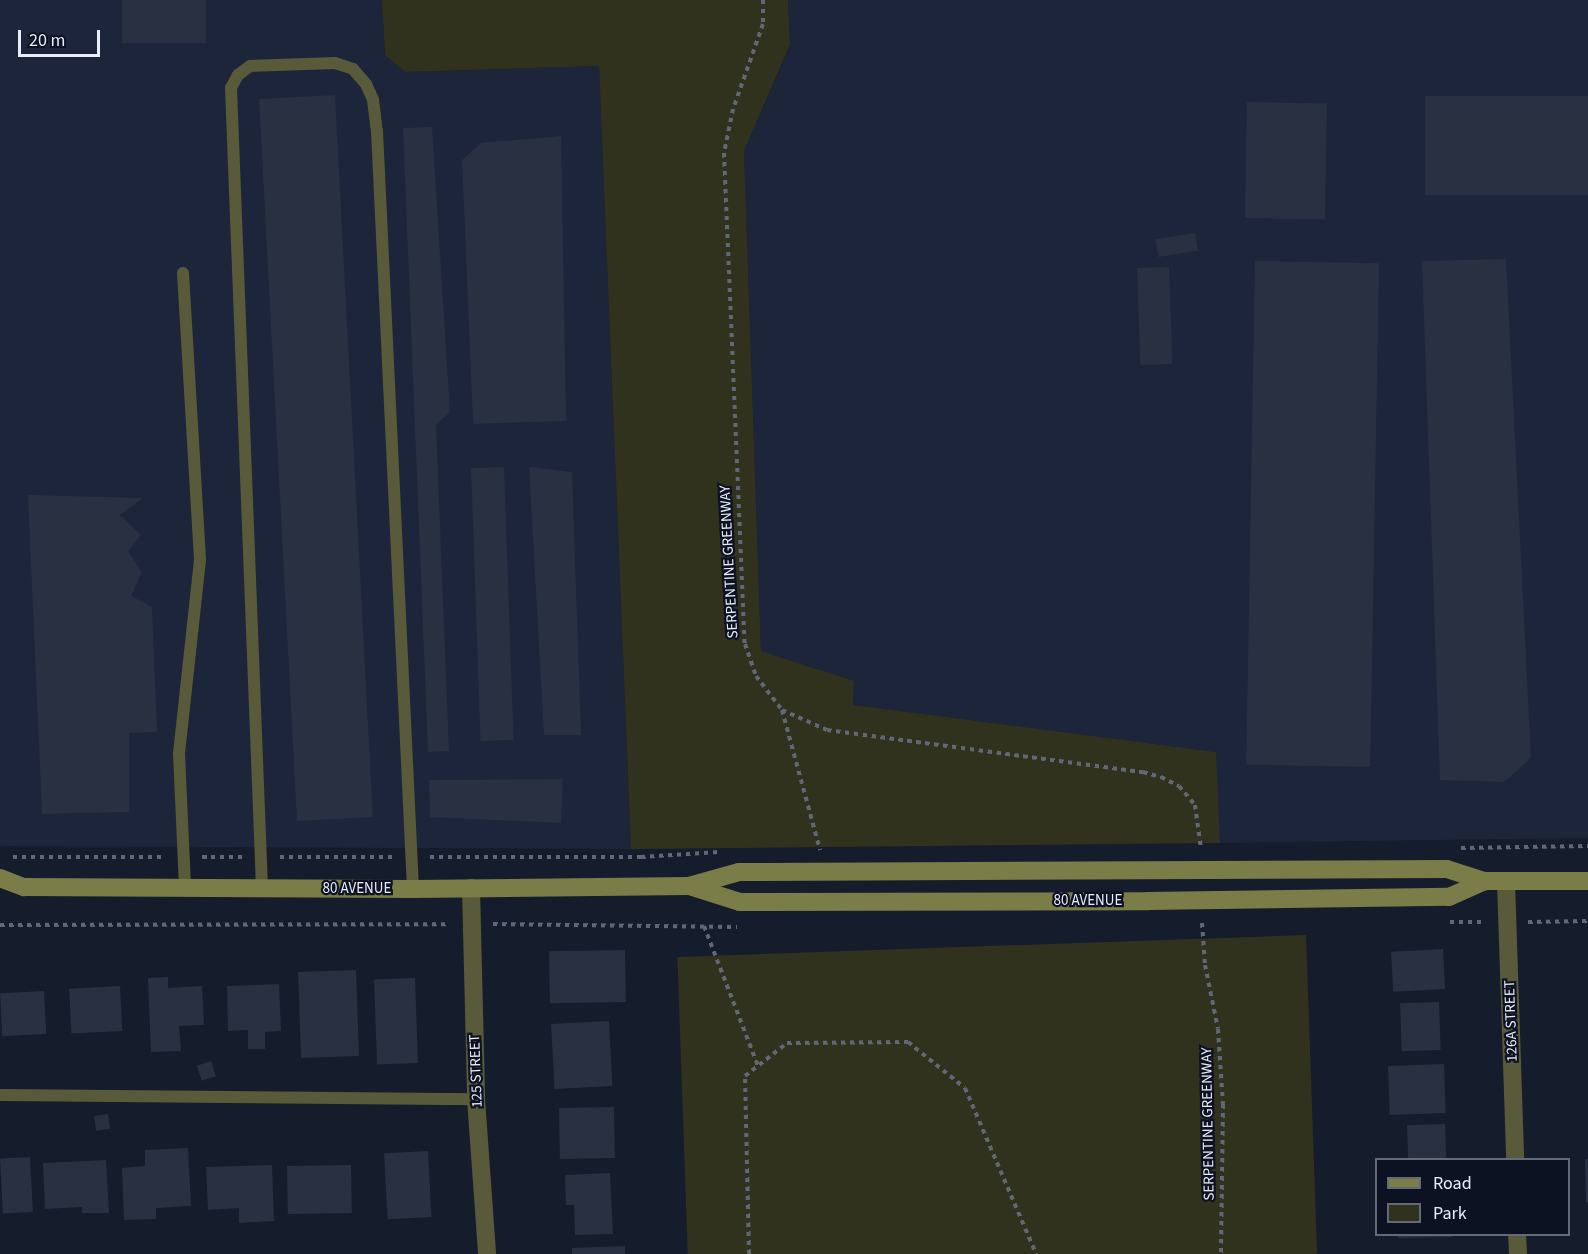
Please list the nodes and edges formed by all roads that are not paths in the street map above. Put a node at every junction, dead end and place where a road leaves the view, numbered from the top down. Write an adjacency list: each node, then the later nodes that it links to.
1 (183, 273): 8 (lane)
2 (0, 878): 7 (main road, 80 AVENUE)
3 (1588, 880): 5 (main road, 80 AVENUE)
4 (1485, 881): 5 (main road, 80 AVENUE); 6 (main road, 80 AVENUE); 6 (main road, 80 AVENUE)
5 (1506, 882): 15 (street, 126A STREET)
6 (689, 886): 10 (main road, 80 AVENUE)
7 (24, 887): 8 (main road, 80 AVENUE); 12 (main road, 80 AVENUE)
8 (185, 888): 9 (main road, 80 AVENUE)
9 (262, 888): 11 (main road, 80 AVENUE); 11 (lane)
10 (471, 888): 11 (main road, 80 AVENUE); 14 (street, 125 STREET)
11 (413, 889)
12 (0, 896)
13 (0, 1095): 14 (lane)
14 (476, 1099): 17 (street, 125 STREET)
15 (1515, 1158)
16 (1517, 1236): 18 (street)
17 (487, 1254)
18 (1518, 1254)

